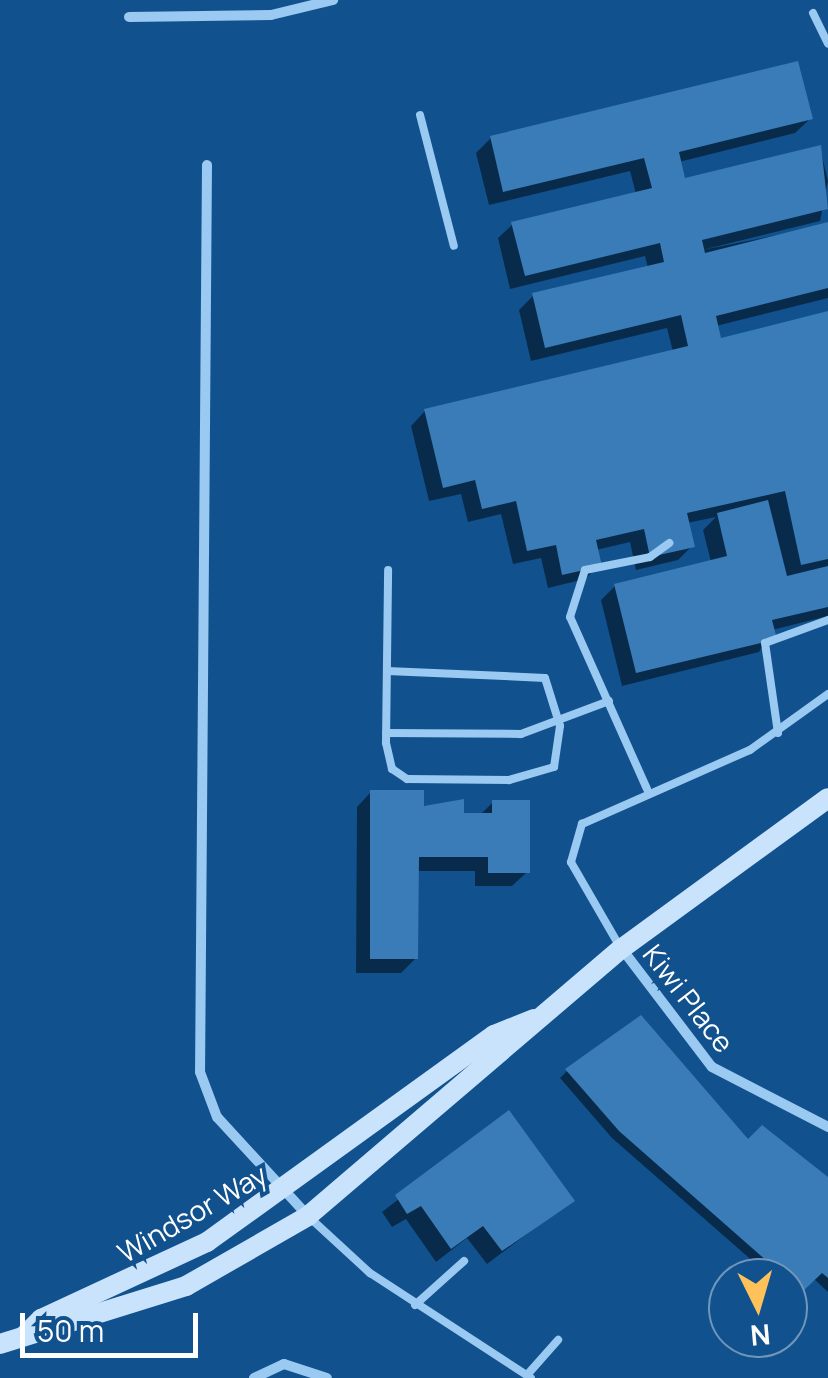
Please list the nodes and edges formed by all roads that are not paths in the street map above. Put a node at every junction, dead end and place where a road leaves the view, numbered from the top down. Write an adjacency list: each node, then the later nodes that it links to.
1 (333, 0): 3 (street)
2 (813, 13): 4 (lane)
3 (129, 17)
4 (828, 44)
5 (420, 115): 7 (lane)
6 (206, 164): 22 (street)
7 (454, 246)
8 (670, 543): 13 (lane)
9 (388, 570): 11 (lane)
10 (828, 620): 16 (lane)
11 (387, 671): 14 (lane); 15 (lane)
12 (828, 694): 16 (lane)
13 (609, 701): 14 (lane); 17 (lane)
14 (560, 726): 15 (lane); 15 (lane)
15 (386, 733)
16 (778, 733): 17 (lane)
17 (647, 789): 19 (lane)
18 (828, 798): 19 (street, Windsor Way)
19 (622, 949): 20 (street, Windsor Way); 21 (street, Kiwi Place)
20 (536, 1018): 22 (street, Windsor Way); 23 (street, Windsor Way)
21 (828, 1127)
22 (284, 1192): 23 (street); 26 (street, Windsor Way)
23 (308, 1216): 25 (lane); 26 (street, Windsor Way)
24 (464, 1260): 25 (lane)
25 (415, 1304): 29 (lane)
26 (26, 1335): 28 (street)
27 (558, 1340): 29 (lane)
28 (0, 1344)
29 (529, 1376)
30 (254, 1378): 31 (street)
31 (327, 1378)

